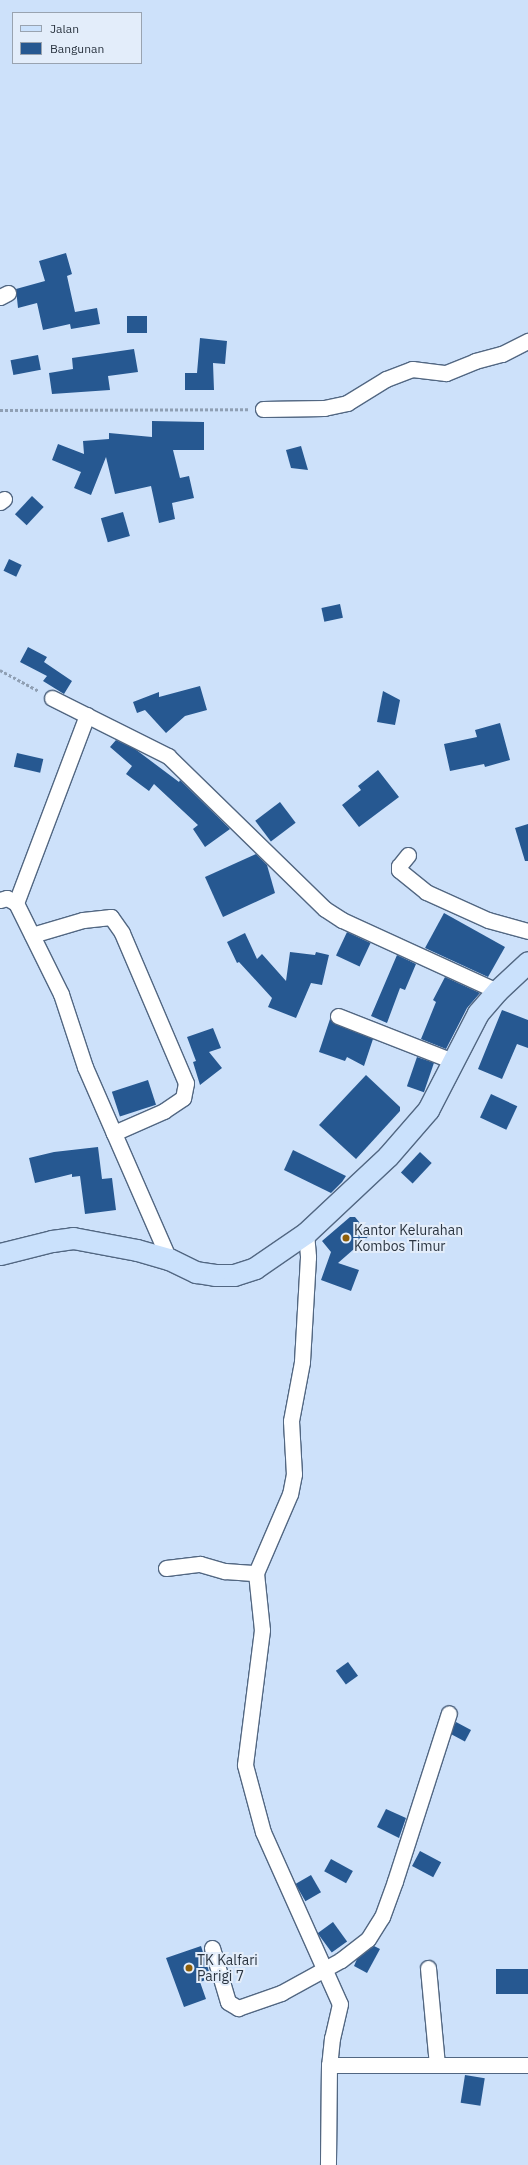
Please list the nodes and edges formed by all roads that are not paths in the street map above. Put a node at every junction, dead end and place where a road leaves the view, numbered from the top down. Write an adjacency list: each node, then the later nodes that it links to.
1 (528, 341): 2 (street)
2 (263, 409)
3 (52, 698): 4 (street)
4 (87, 715): 7 (street); 11 (street)
5 (408, 855): 8 (street)
6 (0, 900): 7 (street)
7 (16, 903): 9 (street)
8 (528, 932)
9 (32, 935): 14 (street); 14 (street)
10 (528, 962): 11 (street)
11 (497, 990): 13 (street)
12 (338, 1016): 13 (street)
13 (453, 1061): 15 (street)
14 (114, 1133): 17 (street)
15 (306, 1233): 17 (street); 19 (street)
16 (0, 1254): 17 (street)
17 (169, 1259)
18 (166, 1568): 19 (street)
19 (256, 1573): 23 (street)
20 (449, 1713): 23 (street)
21 (212, 1948): 23 (street)
22 (428, 1968): 25 (street)
23 (326, 1969): 24 (street)
24 (329, 2065): 25 (street); 27 (street)
25 (437, 2065): 26 (street)
26 (528, 2065)
27 (328, 2165)

